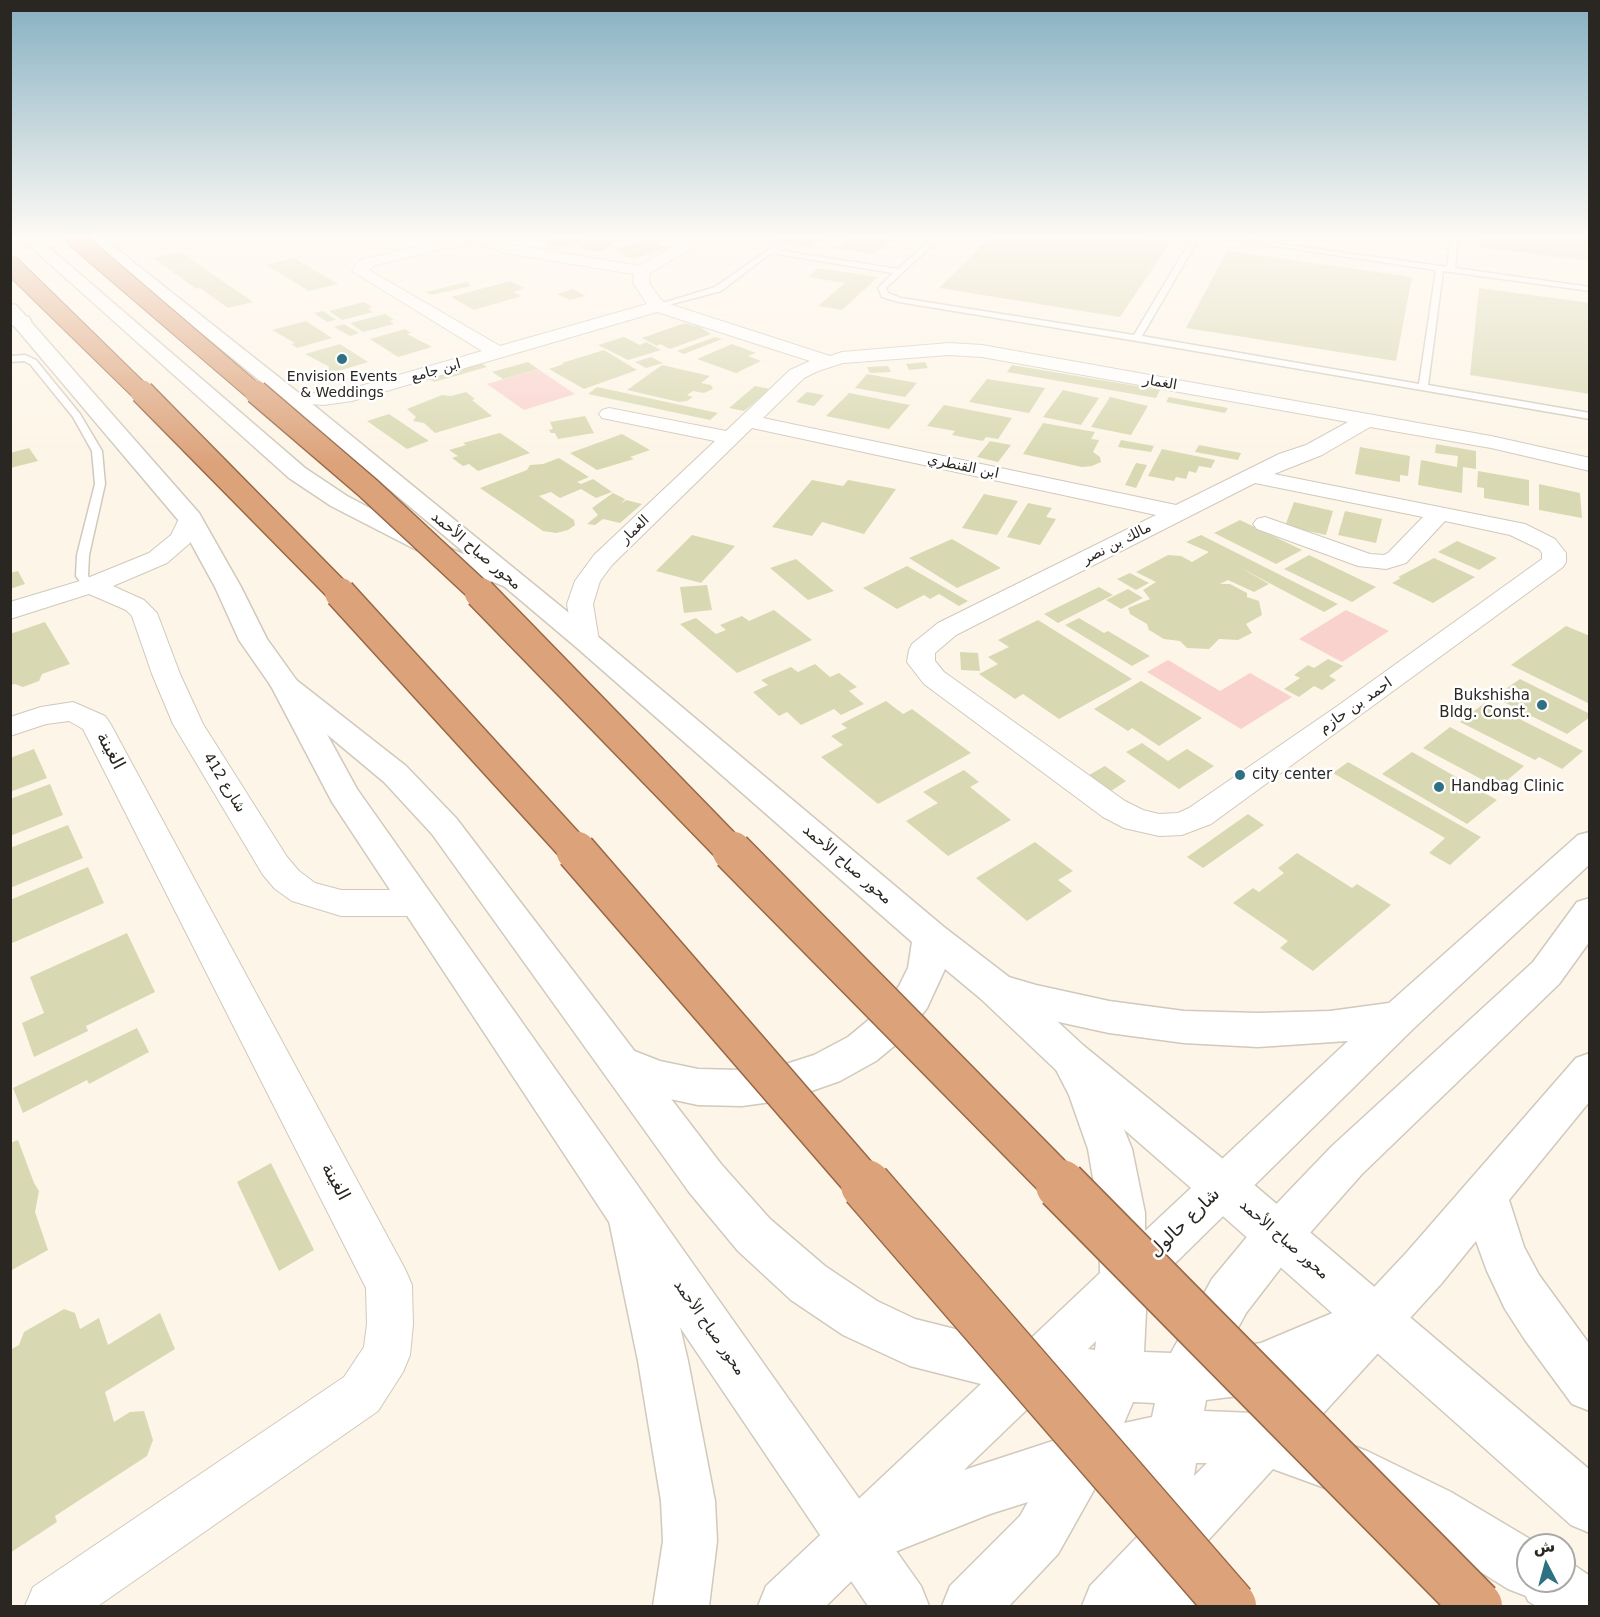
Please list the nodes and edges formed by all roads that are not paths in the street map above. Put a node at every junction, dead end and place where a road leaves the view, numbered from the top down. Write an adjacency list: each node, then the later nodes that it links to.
1 (61, 313): 76 (highway, bridge)
2 (114, 313): 35 (main road)
3 (178, 313): 77 (highway, محور صباح الأحمد, bridge)
4 (189, 313): 18 (main road, محور صباح الأحمد)
5 (431, 313): 13 (street)
6 (632, 313): 13 (street, ابن جامع)
7 (680, 313): 15 (street, الغمار)
8 (986, 313): 12 (lane)
9 (1151, 313): 12 (lane)
10 (1434, 313): 16 (lane)
11 (14, 316): 33 (main road, محور صباح الأحمد)
12 (1137, 338): 16 (lane)
13 (498, 353): 17 (street, ابن جامع)
14 (10, 359): 36 (lane)
15 (828, 361): 20 (street, الغمار); 23 (street, الغمار)
16 (1423, 388): 21 (lane)
17 (352, 395): 18 (street, ابن جامع); 24 (street)
18 (293, 398): 24 (main road, محور صباح الأحمد)
19 (609, 414): 25 (street)
20 (1344, 416): 22 (street, الغمار); 28 (street, مالك بن نصر)
21 (1590, 416)
22 (1367, 420): 26 (street, الغمار); 28 (street, مالك بن نصر)
23 (747, 422): 25 (street, الغمار); 31 (street, ابن القنطري)
24 (329, 429): 35 (main road, محور صباح الأحمد)
25 (729, 438): 39 (street, الغمار)
26 (1491, 442): 27 (street, الغمار); 29 (street, الغمار)
27 (1590, 457)
28 (1287, 459): 30 (street, مالك بن نصر)
29 (1590, 465)
30 (1252, 476): 31 (street, مالك بن نصر); 32 (street, احمد بن حازم)
31 (1179, 513): 38 (street, مالك بن نصر)
32 (1439, 514): 34 (street); 38 (street, احمد بن حازم)
33 (190, 518): 36 (street); 40 (main road, محور صباح الأحمد)
34 (1265, 524)
35 (514, 582): 39 (main road, محور صباح الأحمد)
36 (89, 586): 37 (street); 43 (street, شارع 412)
37 (10, 611)
38 (947, 629)
39 (586, 641): 45 (main road, محور صباح الأحمد)
40 (285, 686): 43 (main road, محور صباح الأحمد); 49 (main road)
41 (10, 727): 69 (street, الغينة)
42 (1590, 844): 47 (main road, شارع حالول)
43 (417, 903): 53 (main road, محور صباح الأحمد)
44 (1590, 912): 54 (main road)
45 (932, 937): 46 (main road, محور صباح الأحمد); 49 (main road)
46 (995, 988): 47 (main road); 48 (main road, محور صباح الأحمد)
47 (1398, 1018): 51 (main road, شارع حالول)
48 (1070, 1058): 51 (main road, محور صباح الأحمد); 55 (main road)
49 (619, 1062): 57 (main road)
50 (1590, 1070): 52 (main road)
51 (1223, 1187): 54 (main road, محور صباح الأحمد); 55 (main road, شارع حالول)
52 (1485, 1194): 56 (main road); 60 (main road)
53 (631, 1216): 65 (main road, محور صباح الأحمد); 70 (main road)
54 (1277, 1236): 56 (main road, محور صباح الأحمد); 59 (main road)
55 (1124, 1282): 57 (main road, شارع حالول); 58 (main road)
56 (1375, 1319): 59 (main road); 62 (main road); 64 (main road, محور صباح الأحمد)
57 (1035, 1369): 58 (main road); 65 (main road, شارع حالول)
58 (1118, 1377): 59 (main road); 63 (main road)
59 (1184, 1377): 61 (main road)
60 (1590, 1386)
61 (1172, 1439): 62 (main road); 63 (main road); 66 (main road)
62 (1266, 1440): 66 (main road); 67 (main road)
63 (1083, 1458): 65 (main road); 73 (main road)
64 (1590, 1506)
65 (854, 1541): 71 (main road, شارع حالول); 72 (main road, محور صباح الأحمد)
66 (1164, 1549): 74 (main road); 75 (main road)
67 (1516, 1562)
68 (1565, 1593): 78 (main road)
69 (52, 1606)
70 (681, 1606)
71 (786, 1606)
72 (901, 1606)
73 (969, 1606)
74 (1110, 1606)
75 (1171, 1606)
76 (1231, 1606)
77 (1478, 1606)
78 (1584, 1606)

